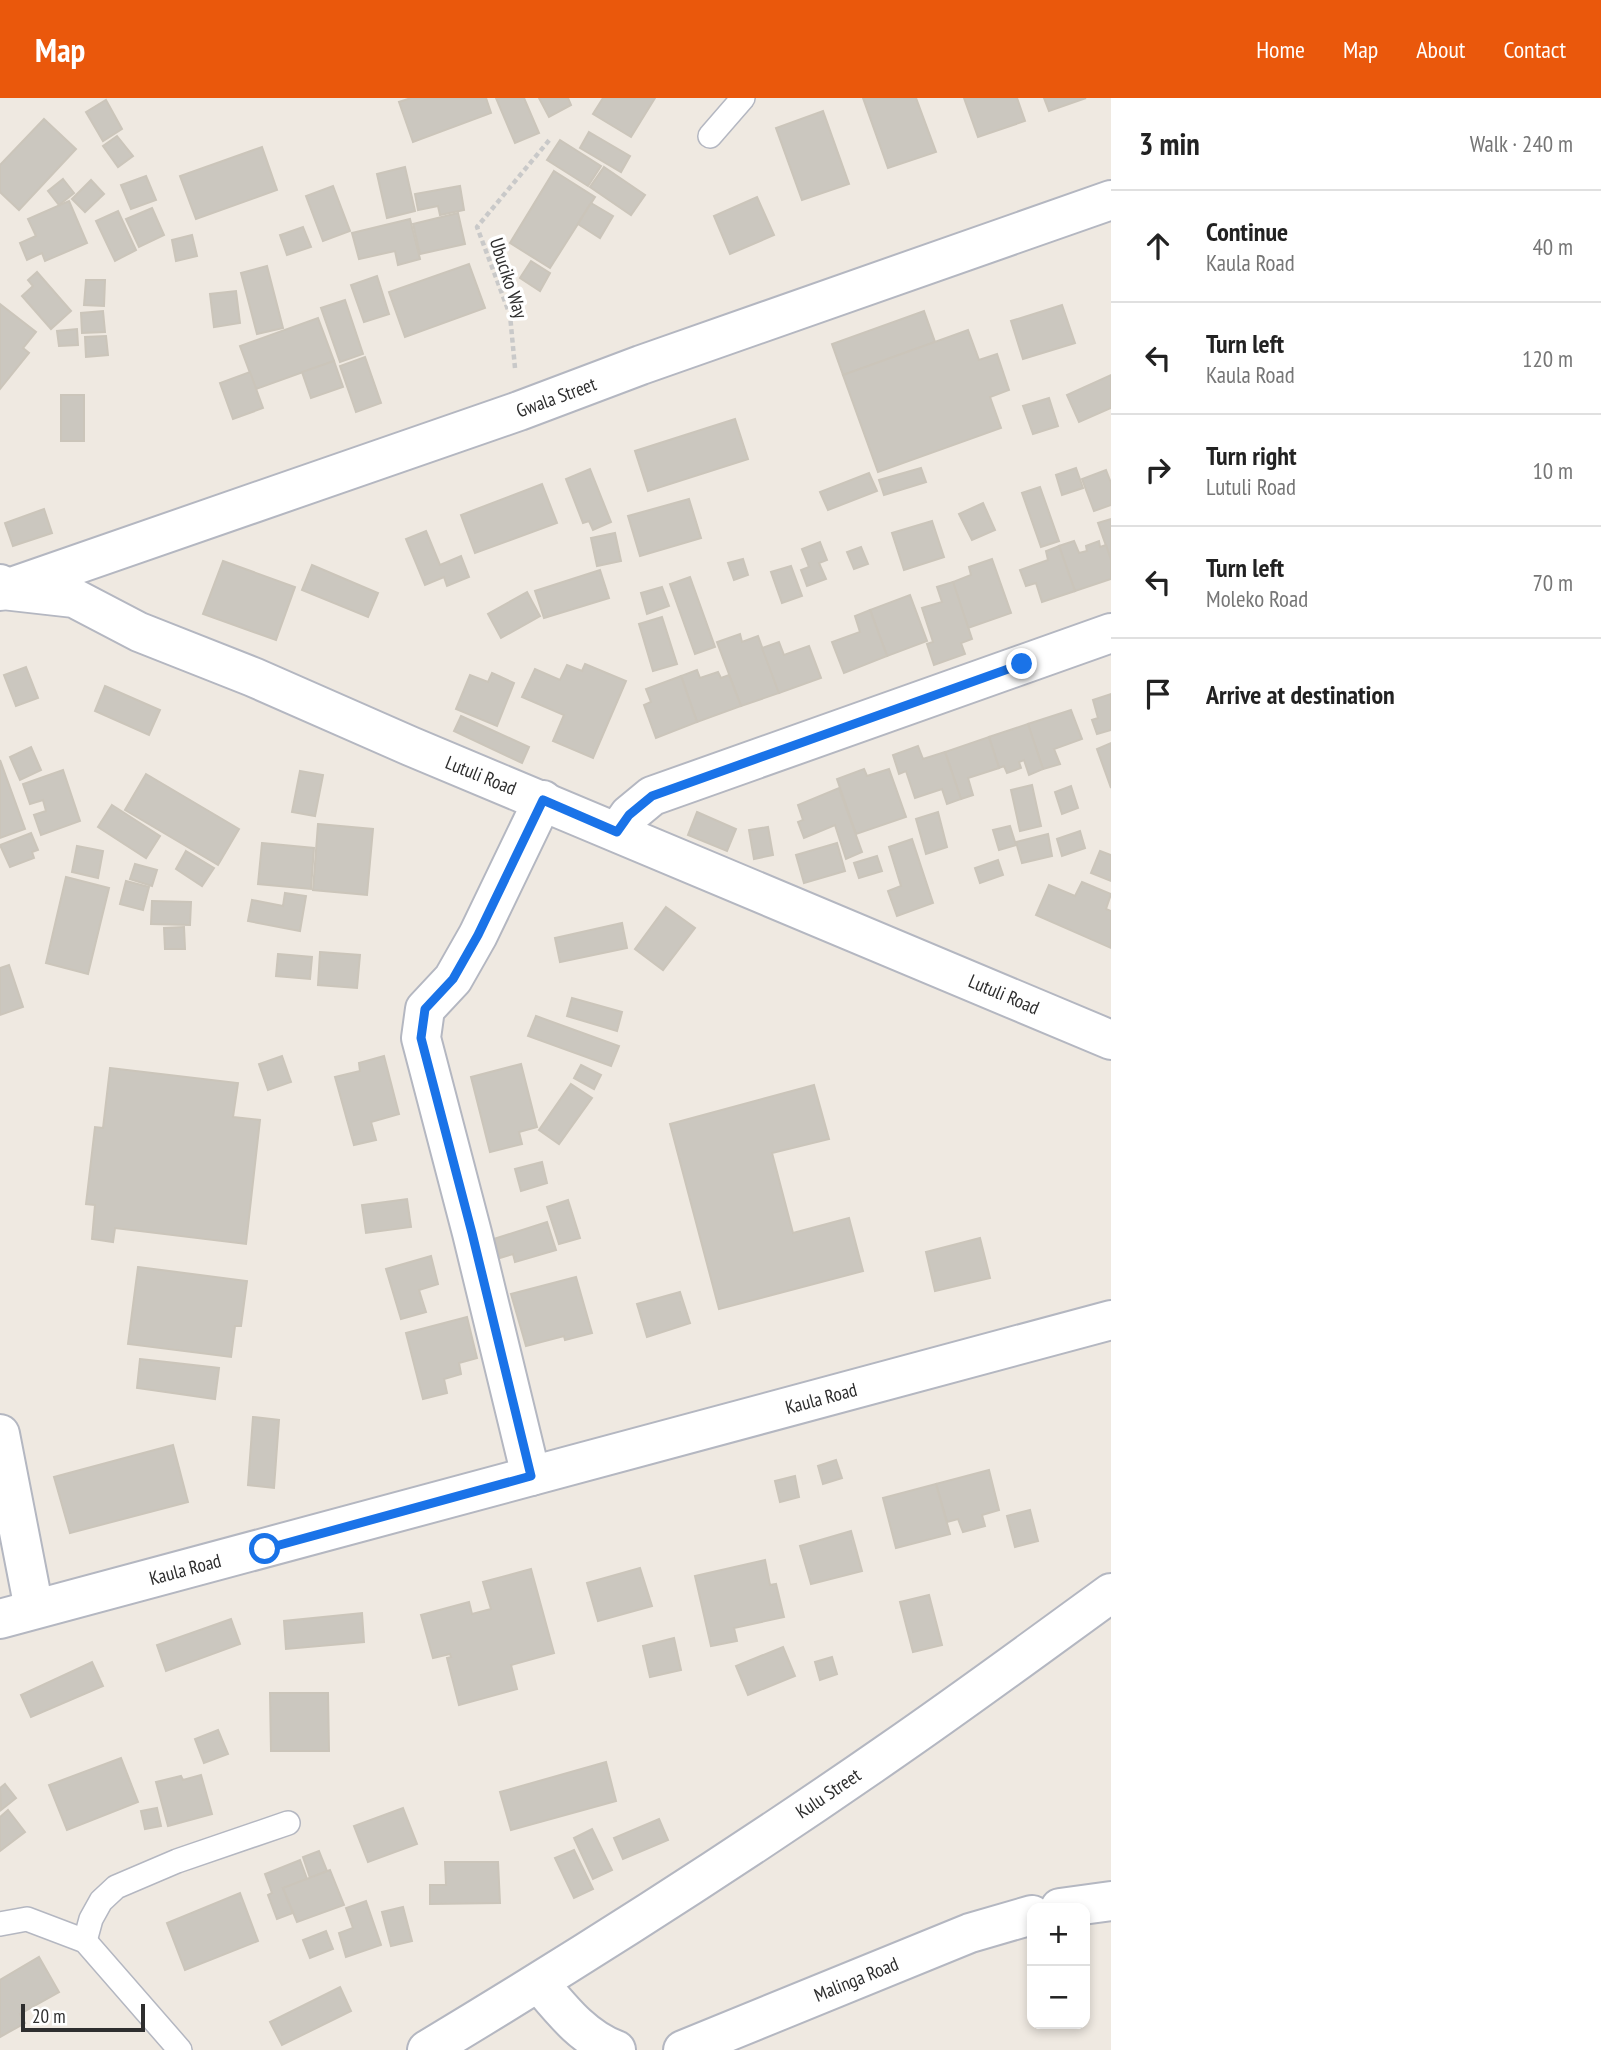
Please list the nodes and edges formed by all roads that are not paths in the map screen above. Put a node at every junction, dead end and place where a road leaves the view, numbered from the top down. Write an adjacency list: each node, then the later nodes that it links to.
1 (743, 98): 2 (lane)
2 (710, 136)
3 (1111, 200): 4 (street, Gwala Street)
4 (1, 588): 6 (street, Lutuli Road)
5 (1111, 633): 7 (street)
6 (543, 800): 7 (street, Lutuli Road); 11 (street)
7 (617, 832): 8 (street, Lutuli Road)
8 (1111, 1040)
9 (1111, 1320): 11 (street, Kaula Road)
10 (0, 1434): 13 (street)
11 (531, 1476): 13 (street, Kaula Road)
12 (1111, 1593): 20 (street, Kulu Street)
13 (17, 1614)
14 (288, 1823): 19 (lane)
15 (1111, 1901): 16 (street)
16 (1090, 1904)
17 (1027, 1916): 24 (street, Malinga Road)
18 (0, 1924): 19 (lane)
19 (85, 1941): 21 (lane)
20 (538, 1983): 22 (street); 23 (street)
21 (180, 2050)
22 (427, 2050)
23 (616, 2050)
24 (683, 2050)

